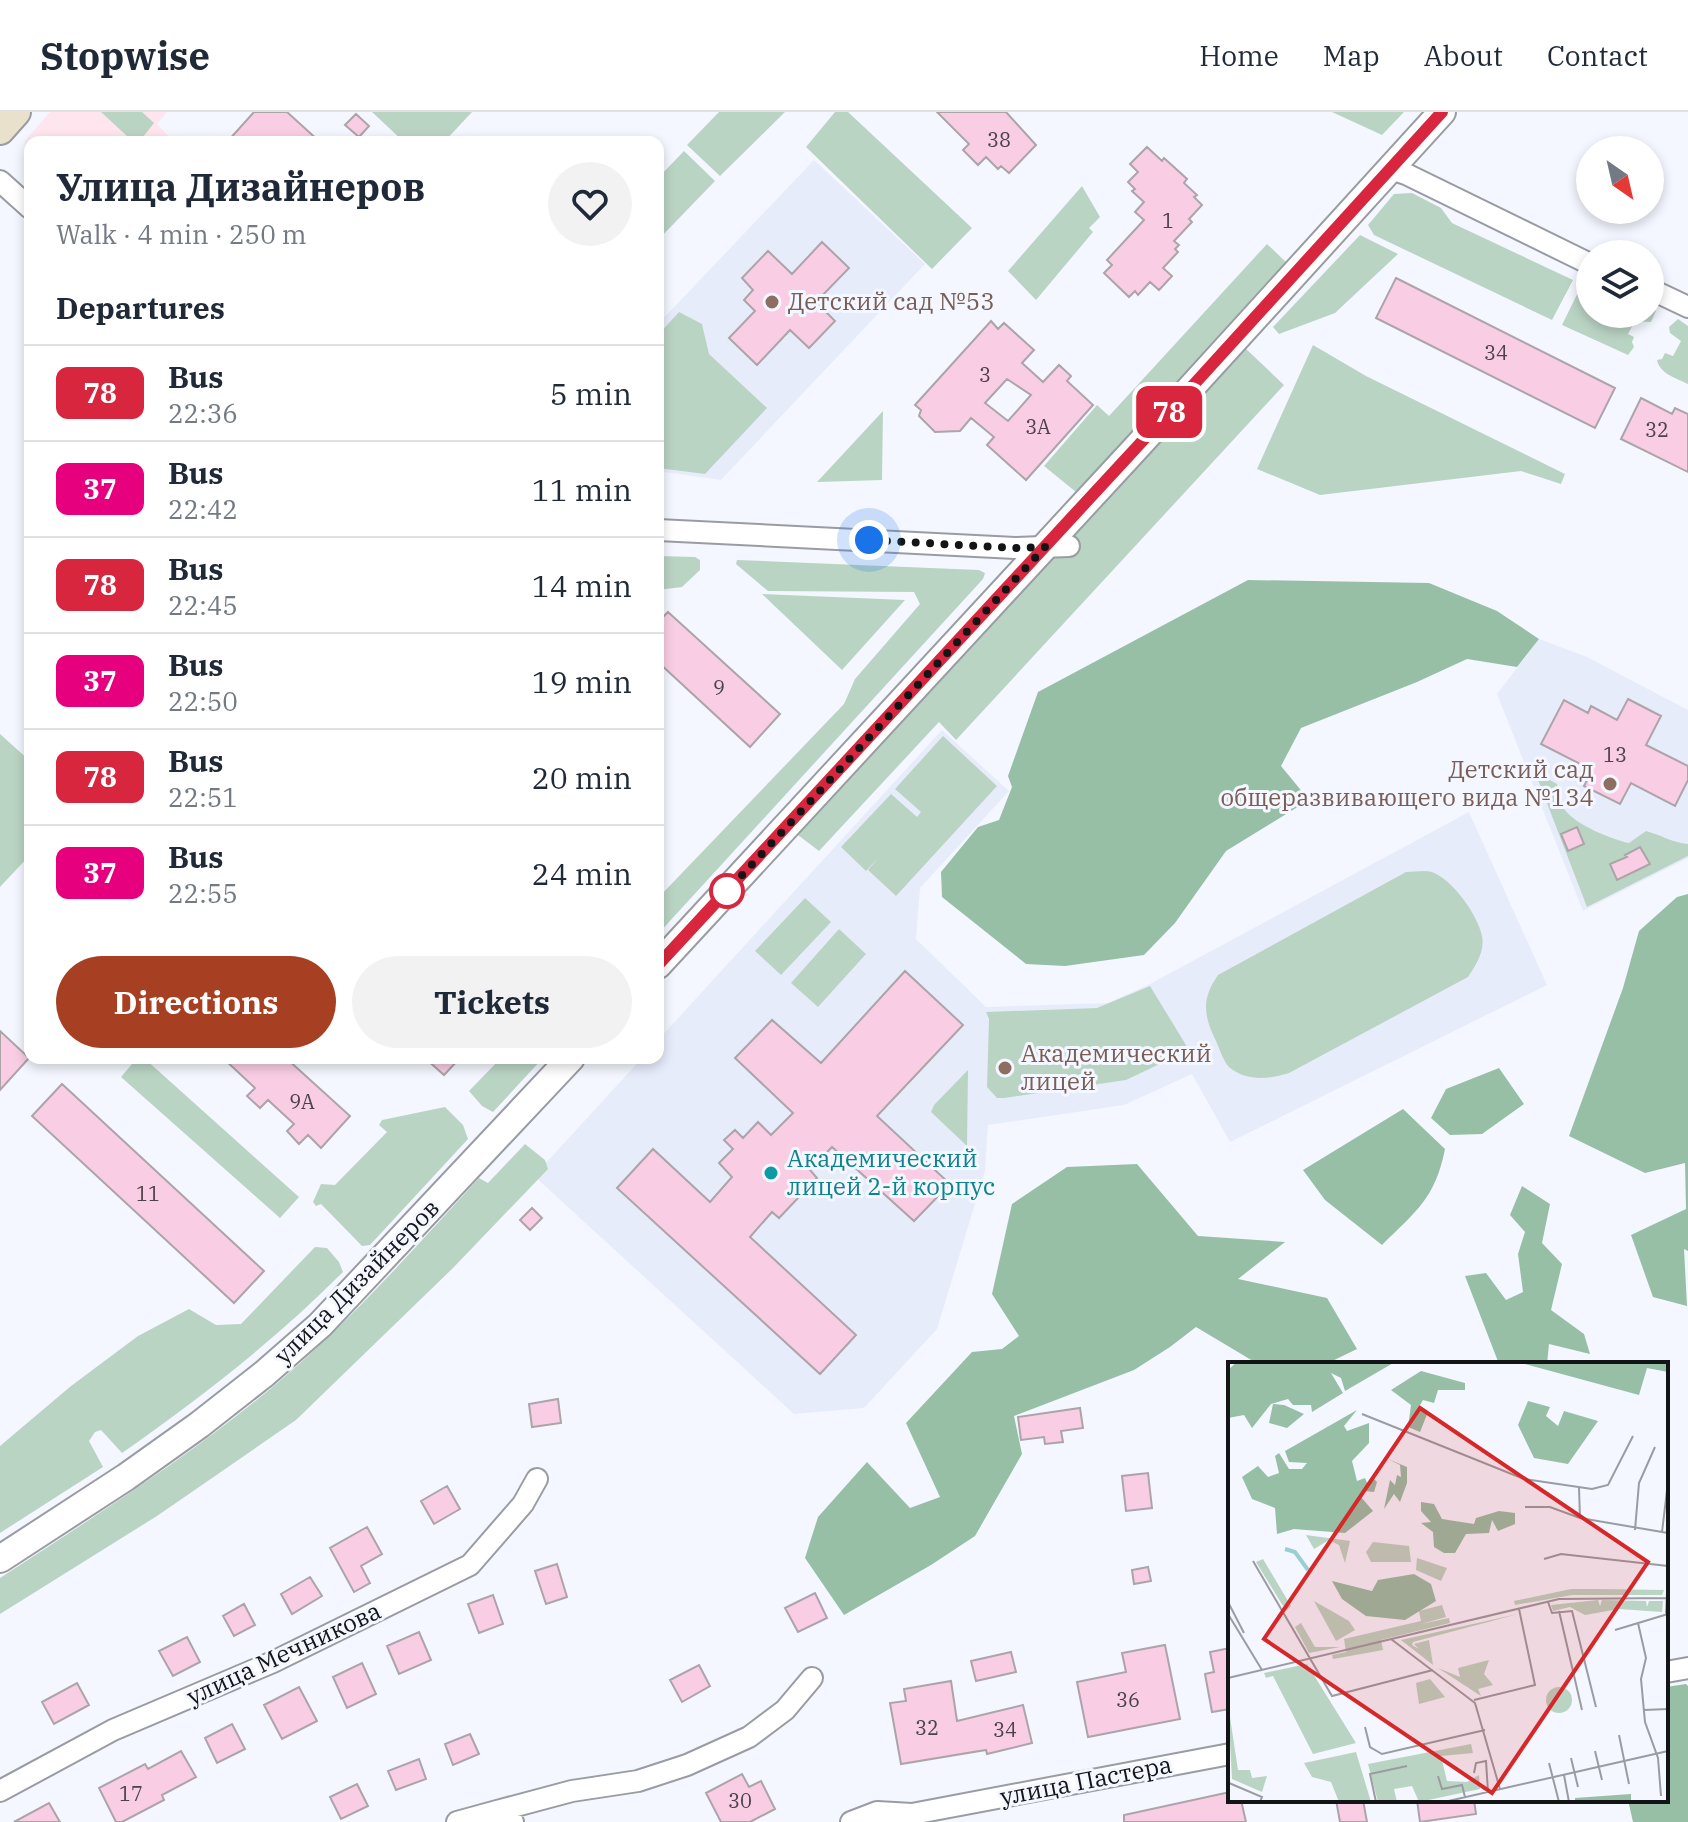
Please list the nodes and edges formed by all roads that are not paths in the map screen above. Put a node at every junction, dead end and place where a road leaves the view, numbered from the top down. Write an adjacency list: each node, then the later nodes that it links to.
1 (16, 112): 3 (main road)
2 (1442, 112): 4 (street)
3 (0, 130)
4 (1391, 169): 7 (street); 11 (street)
5 (0, 181): 6 (street)
6 (24, 203)
7 (1576, 257)
8 (1664, 296): 9 (street)
9 (1688, 307)
10 (664, 530): 11 (street)
11 (1057, 546): 12 (street)
12 (664, 959)
13 (565, 1064): 15 (street, улица Дизайнеров)
14 (537, 1479): 20 (street, улица Мечникова)
15 (0, 1559)
16 (1688, 1668): 17 (street)
17 (1668, 1672)
18 (812, 1678): 21 (street)
19 (1228, 1754): 22 (street, улица Пастера)
20 (0, 1791)
21 (505, 1816): 23 (street)
22 (904, 1818): 24 (street, улица Пастера)
23 (457, 1822)
24 (851, 1822)

